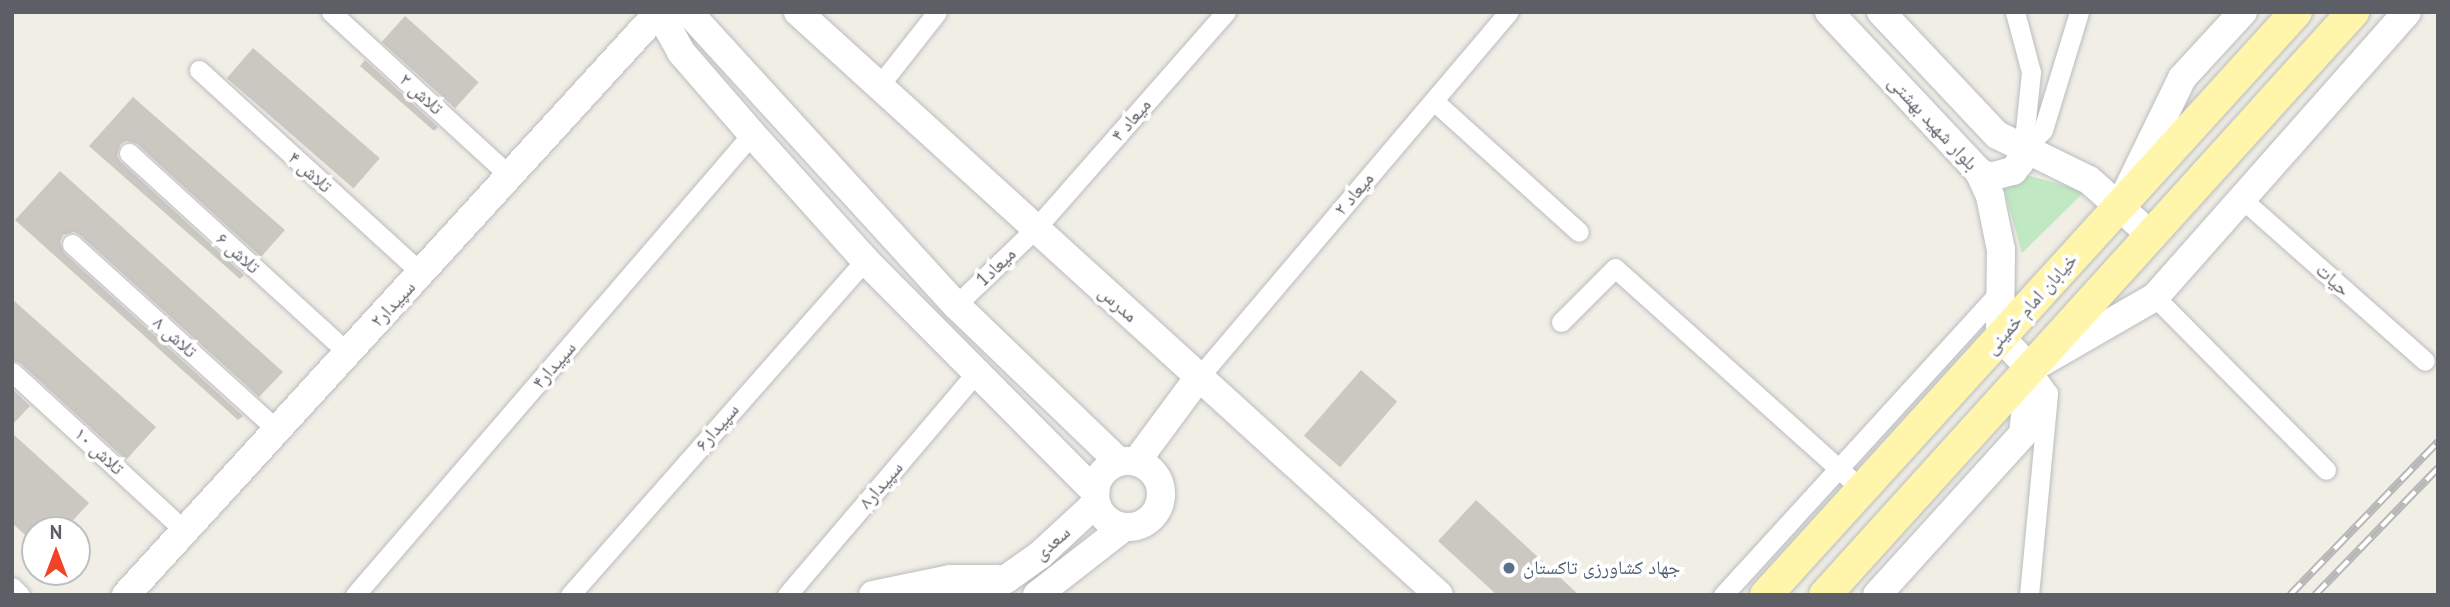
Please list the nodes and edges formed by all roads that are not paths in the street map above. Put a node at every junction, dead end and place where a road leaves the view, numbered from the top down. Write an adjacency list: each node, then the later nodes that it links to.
1 (331, 12): 24 (street, تلاش ۲)
2 (659, 12): 24 (street, سپیدار۲)
3 (667, 12): 20 (street)
4 (683, 12): 35 (street)
5 (798, 12): 18 (street, مدرس)
6 (937, 12): 18 (street)
7 (1226, 12): 27 (street, میعاد ۴)
8 (1509, 12): 19 (street, میعاد ۲)
9 (1829, 12): 23 (street, بلوار شهید بهشتی)
10 (1881, 12): 21 (street, بلوار شهید بهشتی)
11 (2015, 12): 21 (street)
12 (2079, 12): 21 (street)
13 (2243, 12): 26 (street)
14 (2296, 12): 26 (main road, خیابان امام خمینی)
15 (2353, 12): 29 (main road)
16 (2407, 12): 25 (street)
17 (200, 70): 32 (street, تلاش ۴)
18 (879, 86): 27 (street, مدرس)
19 (1434, 101): 28 (street); 43 (street, میعاد ۲)
20 (752, 134): 31 (street); 56 (street, سپیدار۴)
21 (2023, 150): 23 (street); 26 (street, بلوار شهید بهشتی)
22 (128, 153): 38 (street, تلاش ۶)
23 (1979, 172): 33 (street, بلوار شهید بهشتی)
24 (510, 176): 32 (street, سپیدار۲)
25 (2242, 199): 34 (street); 39 (street, حیات)
26 (2120, 206): 29 (street, بلوار شهید بهشتی); 37 (main road, خیابان امام خمینی)
27 (1036, 228): 35 (street, میعاد1); 43 (street, مدرس)
28 (1579, 232)
29 (2151, 235): 40 (main road)
30 (72, 244): 44 (street, تلاش ۸)
31 (864, 260): 42 (street); 57 (street, سپیدار۶)
32 (421, 273): 38 (street, سپیدار۲)
33 (2000, 292): 37 (street, بلوار شهید بهشتی); 46 (street)
34 (2155, 297): 40 (street); 47 (street)
35 (956, 305): 45 (street)
36 (1560, 323): 46 (street)
37 (2000, 337): 40 (street); 48 (main road, خیابان امام خمینی)
38 (348, 353): 44 (street, سپیدار۲)
39 (2425, 361)
40 (2030, 368): 65 (main road); 66 (street); 67 (street)
41 (12, 372): 51 (street, تلاش ۱۰)
42 (975, 374): 49 (street); 58 (street, سپیدار۸)
43 (1199, 377): 45 (street); 62 (street, مدرس)
44 (277, 430): 51 (street, سپیدار۲)
45 (1128, 462): 49 (street); 50 (street)
46 (1838, 470): 48 (street); 63 (street)
47 (2326, 470)
48 (1862, 490): 64 (main road, خیابان امام خمینی)
49 (1095, 498): 50 (street); 52 (street, سعدی)
50 (1123, 528): 61 (street, سعدی)
51 (185, 531): 55 (street, سپیدار۲)
52 (1006, 579): 59 (street); 60 (street, سعدی)
53 (12, 587): 54 (street)
54 (20, 595)
55 (126, 595)
56 (355, 595)
57 (570, 595)
58 (787, 595)
59 (873, 595)
60 (972, 595)
61 (1038, 595)
62 (1439, 595)
63 (1723, 595)
64 (1766, 595)
65 (1825, 595)
66 (1877, 595)
67 (2029, 595)

